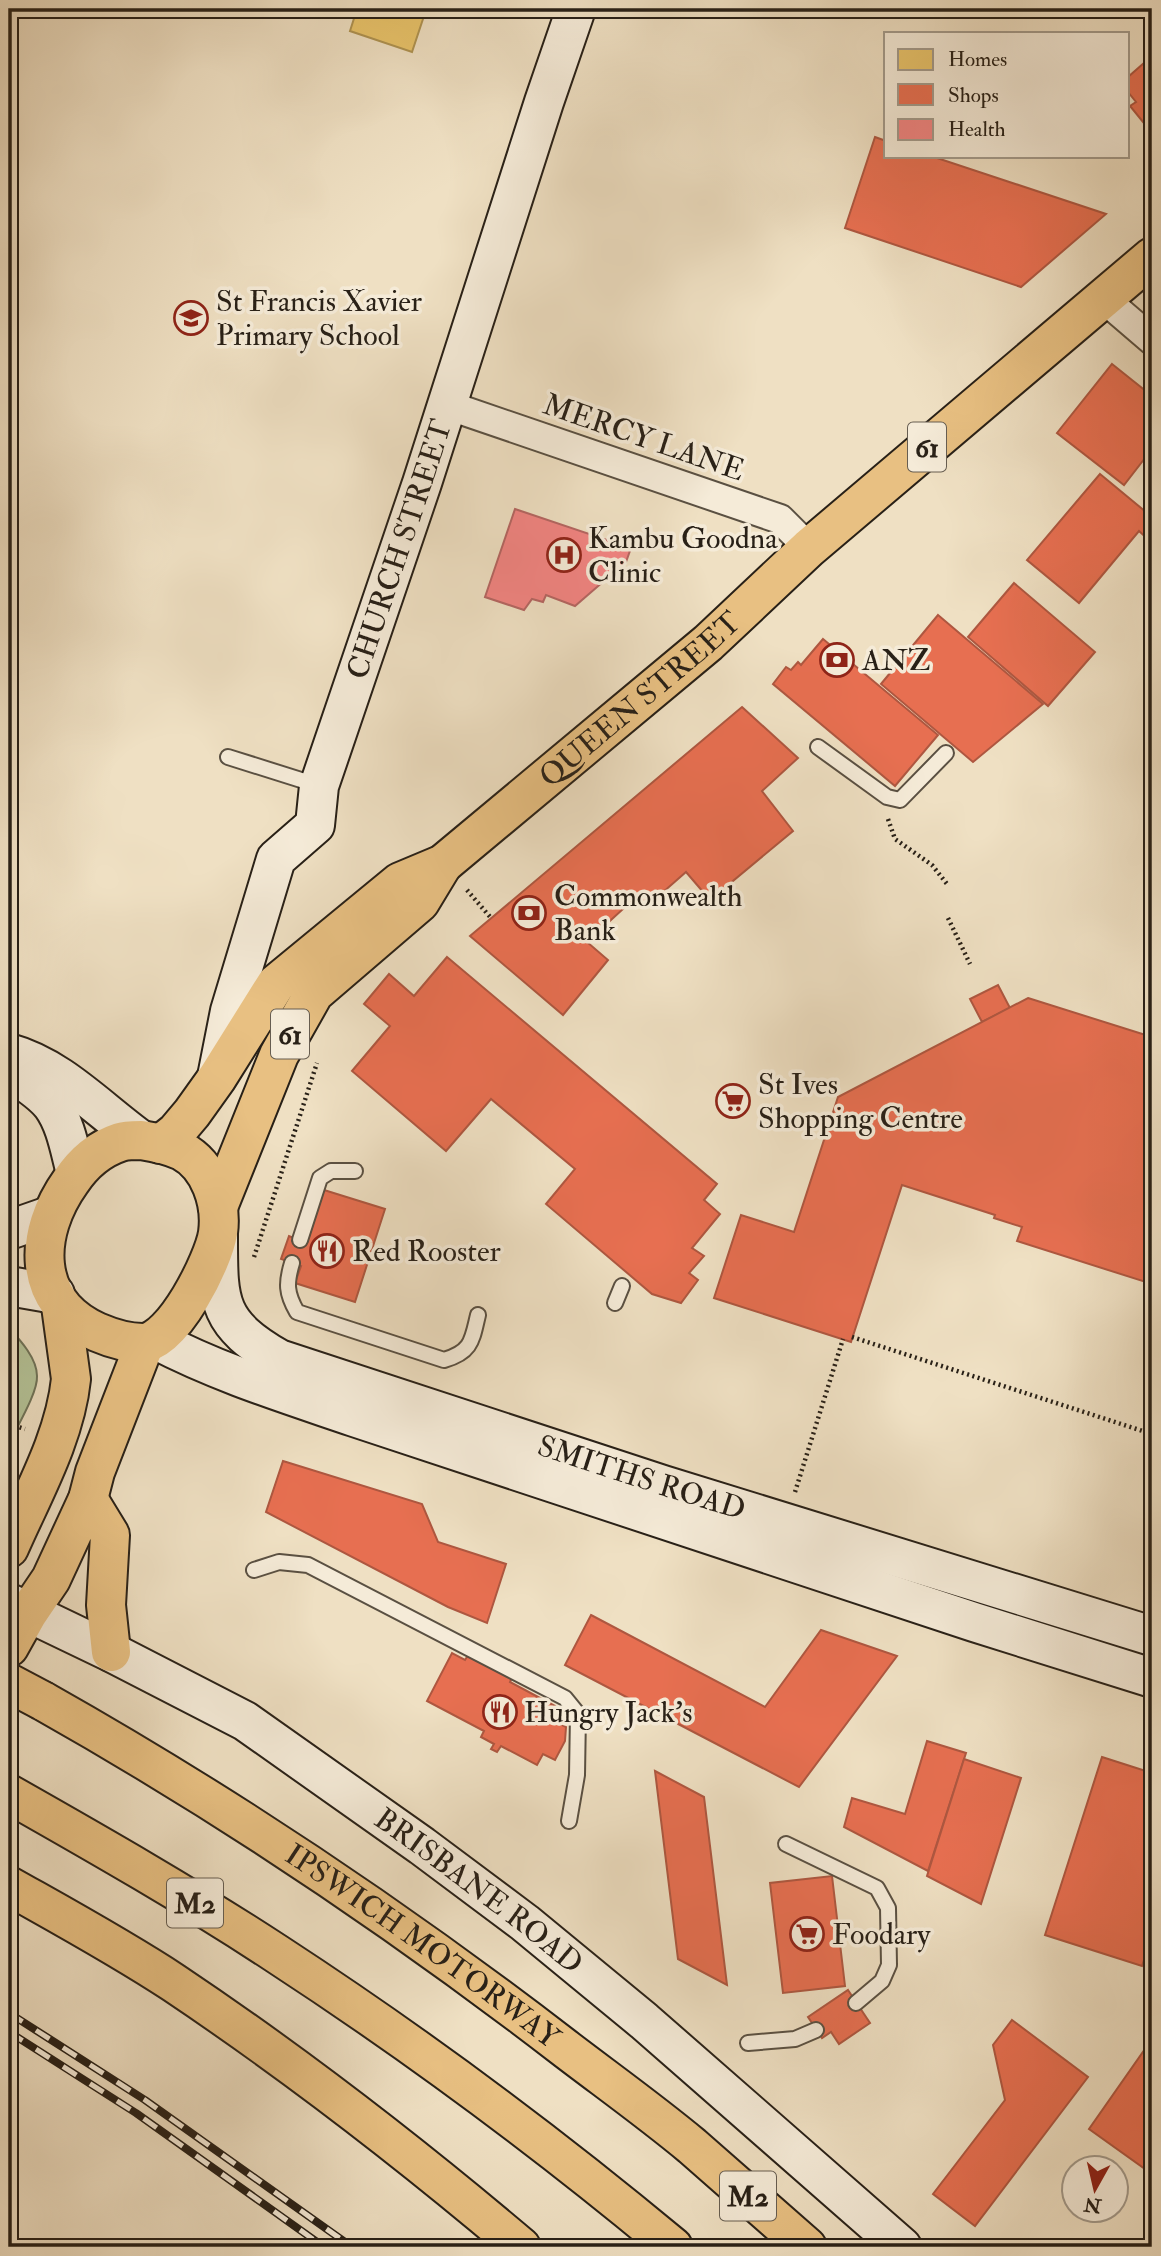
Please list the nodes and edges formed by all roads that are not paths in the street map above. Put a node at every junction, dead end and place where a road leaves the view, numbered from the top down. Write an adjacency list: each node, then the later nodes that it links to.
1 (576, 9): 5 (street, CHURCH STREET)
2 (1152, 257): 3 (main road, QUEEN STREET / 61)
3 (1103, 298): 4 (street); 6 (main road, QUEEN STREET / 61)
4 (1152, 340)
5 (447, 405): 6 (street, MERCY LANE); 10 (street, CHURCH STREET)
6 (809, 548): 11 (main road, QUEEN STREET / 61)
7 (818, 747): 8 (lane)
8 (946, 753)
9 (228, 757): 10 (lane)
10 (319, 786): 14 (street, CHURCH STREET)
11 (453, 875): 14 (main road, QUEEN STREET / 61); 19 (main road, QUEEN STREET / 61)
12 (9, 1053): 15 (street)
13 (9, 1071): 17 (street)
14 (217, 1078): 15 (main road, QUEEN STREET / 61)
15 (151, 1142): 17 (main road); 19 (main road)
16 (355, 1171): 21 (lane)
17 (76, 1173): 18 (main road)
18 (52, 1215): 20 (street); 25 (main road)
19 (218, 1221): 28 (main road, 61); 30 (street, SMITHS ROAD)
20 (9, 1230)
21 (300, 1240)
22 (292, 1263): 27 (lane)
23 (9, 1286): 25 (street)
24 (622, 1286): 26 (lane)
25 (58, 1300): 28 (main road); 31 (main road)
26 (615, 1303)
27 (478, 1315)
28 (151, 1341): 29 (main road); 30 (street, SMITHS ROAD)
29 (88, 1499): 33 (main road); 36 (main road)
30 (658, 1501): 34 (street, SMITHS ROAD); 37 (street, SMITHS ROAD)
31 (9, 1548)
32 (254, 1570): 40 (lane)
33 (18, 1608): 35 (main road); 36 (street, BRISBANE ROAD)
34 (1152, 1636)
35 (9, 1647)
36 (111, 1652): 49 (street, BRISBANE ROAD)
37 (1152, 1678)
38 (9, 1683): 48 (main road, IPSWICH MOTORWAY / M2, bridge)
39 (9, 1794): 47 (main road, M2)
40 (569, 1821)
41 (786, 1844): 43 (lane)
42 (9, 1886): 46 (main road)
43 (856, 2003)
44 (816, 2030): 45 (lane)
45 (748, 2043)
46 (521, 2247)
47 (673, 2247)
48 (807, 2247)
49 (902, 2247)

